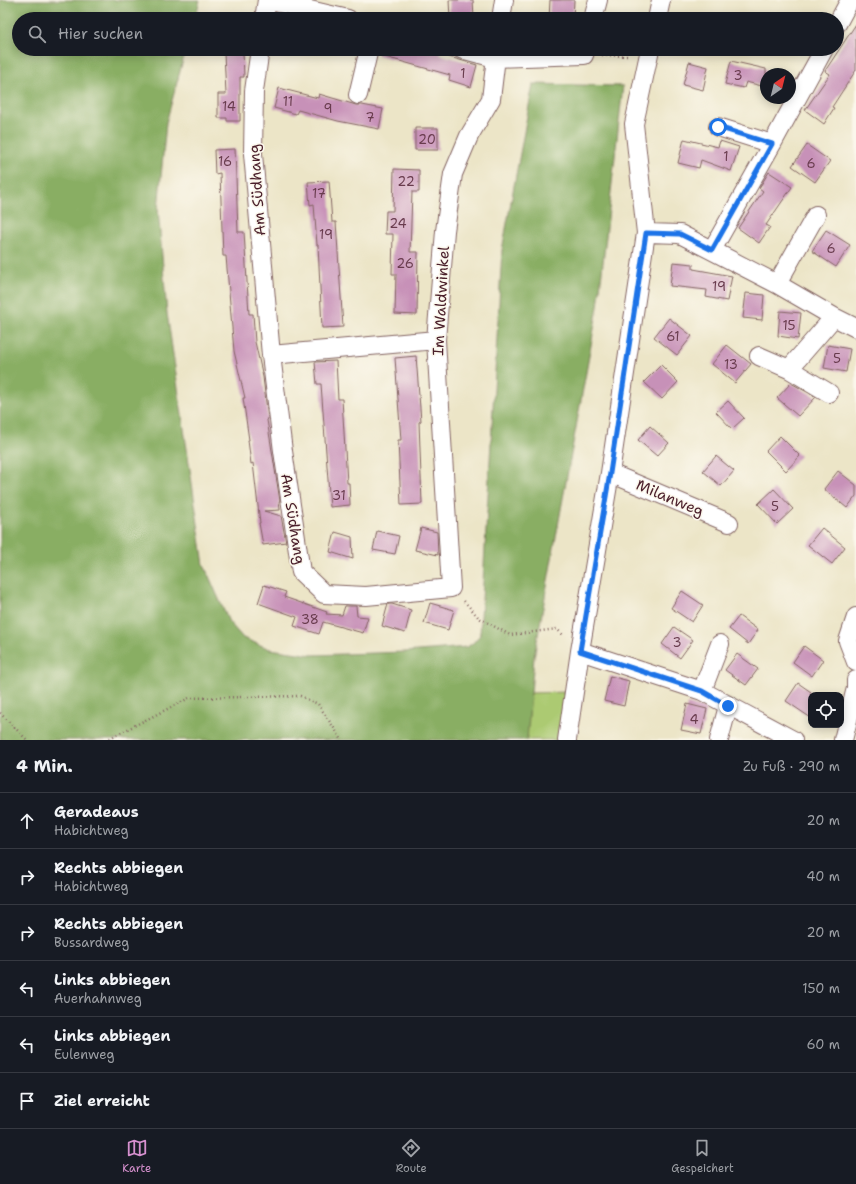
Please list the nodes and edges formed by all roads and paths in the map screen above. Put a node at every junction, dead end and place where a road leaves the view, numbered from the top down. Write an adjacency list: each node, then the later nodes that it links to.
1 (267, 0): 6 (street); 7 (street)
2 (504, 0): 8 (street)
3 (598, 0): 9 (street)
4 (661, 0): 10 (street)
5 (850, 0): 11 (street)
6 (265, 12)
7 (318, 12)
8 (502, 12)
9 (595, 12)
10 (658, 12)
11 (844, 12)
12 (259, 56): 27 (street, Am Südhang)
13 (367, 56): 17 (street)
14 (496, 56): 26 (street, Im Waldwinkel)
15 (648, 56): 21 (street)
16 (820, 56): 19 (street)
17 (358, 95)
18 (718, 127): 19 (street)
19 (772, 144): 22 (street)
20 (816, 215): 23 (street)
21 (646, 233): 22 (street); 31 (street)
22 (712, 250): 23 (street)
23 (777, 284): 24 (street)
24 (834, 317): 25 (street); 29 (street)
25 (856, 328)
26 (436, 340): 27 (street); 33 (street, Im Waldwinkel)
27 (271, 355): 33 (street, Am Südhang)
28 (760, 356): 29 (street)
29 (789, 368): 30 (street)
30 (829, 393)
31 (610, 473): 32 (street, Milanweg); 36 (street)
32 (729, 523)
33 (451, 588): 36 (path)
34 (856, 617): 37 (street)
35 (720, 644): 39 (street)
36 (580, 651): 39 (street); 45 (street)
37 (856, 662)
38 (856, 680): 48 (street)
39 (702, 691): 40 (street)
40 (728, 706): 46 (street); 47 (street)
41 (0, 713): 42 (path)
42 (27, 740)
43 (106, 740): 44 (path)
44 (342, 740)
45 (568, 740)
46 (719, 740)
47 (793, 740)
48 (843, 740)

